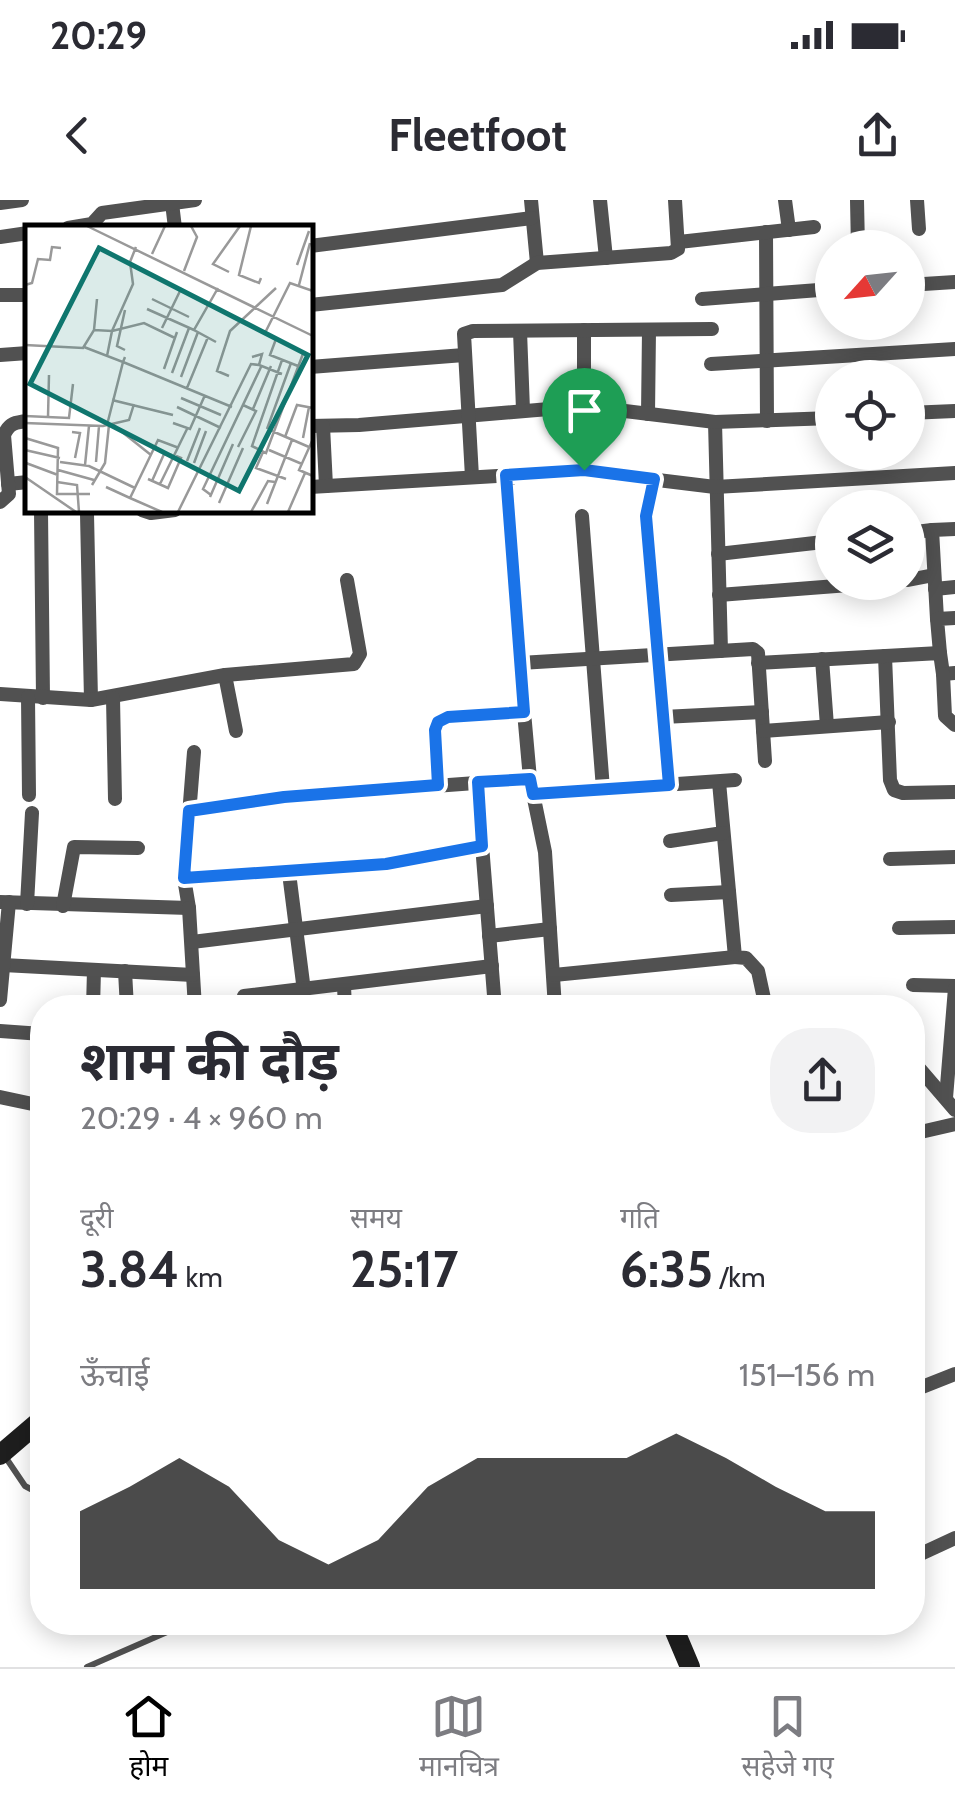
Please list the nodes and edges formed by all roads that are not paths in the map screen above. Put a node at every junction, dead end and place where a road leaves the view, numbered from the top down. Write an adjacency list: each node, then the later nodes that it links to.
1 (22, 200): 9 (street)
2 (195, 200): 10 (street)
3 (531, 200): 12 (street)
4 (600, 200): 23 (street)
5 (675, 200): 21 (street)
6 (785, 200): 16 (street)
7 (857, 200): 17 (street)
8 (916, 200): 15 (street)
9 (0, 203)
10 (172, 203): 11 (street); 13 (street)
11 (96, 216)
12 (532, 218): 22 (street); 24 (street)
13 (175, 225)
14 (814, 227): 16 (street)
15 (919, 229)
16 (789, 230): 18 (street)
17 (858, 230)
18 (766, 232): 21 (street); 28 (street)
19 (25, 233): 20 (street)
20 (0, 237)
21 (679, 242): 23 (street)
22 (312, 246)
23 (606, 258): 24 (street)
24 (537, 263): 32 (street)
25 (955, 282): 26 (street)
26 (925, 284)
27 (815, 290): 28 (street)
28 (766, 292): 31 (street); 41 (street)
29 (25, 295): 30 (street)
30 (0, 296)
31 (702, 299)
32 (312, 305)
33 (712, 329): 35 (street)
34 (584, 330): 35 (street); 36 (street); 44 (street)
35 (649, 330): 48 (street)
36 (520, 331): 40 (street); 45 (street)
37 (955, 348): 41 (street)
38 (25, 353): 39 (street)
39 (0, 355)
40 (464, 355): 43 (street); 49 (street)
41 (766, 358): 42 (street); 51 (street)
42 (711, 364)
43 (312, 366)
44 (584, 406): 45 (street); 48 (street)
45 (524, 410): 49 (street)
46 (955, 410): 47 (street)
47 (925, 412)
48 (648, 414): 53 (street)
49 (467, 415): 54 (street); 57 (street)
50 (815, 419): 51 (street)
51 (767, 421): 53 (street)
52 (25, 422): 60 (street)
53 (715, 422): 61 (street)
54 (316, 426): 62 (street)
55 (955, 472): 61 (street)
56 (506, 475): 57 (street); 58 (street); 86 (street)
57 (472, 477): 62 (street)
58 (654, 479): 61 (street); 82 (street)
59 (25, 482): 60 (street)
60 (8, 484): 63 (street)
61 (715, 486): 71 (street)
62 (318, 487)
63 (0, 502)
64 (41, 512): 91 (street)
65 (87, 514): 93 (street)
66 (582, 516): 84 (street)
67 (955, 528): 68 (street)
68 (932, 530): 69 (street); 74 (street)
69 (925, 531)
70 (815, 543): 71 (street)
71 (718, 554): 77 (street)
72 (346, 580): 89 (street)
73 (925, 581): 74 (street)
74 (935, 582): 75 (street); 79 (street)
75 (955, 587)
76 (815, 588): 77 (street)
77 (719, 595): 80 (street)
78 (955, 618): 79 (street)
79 (937, 619): 81 (street)
80 (721, 651): 82 (street); 87 (street)
81 (940, 653): 83 (street); 88 (street)
82 (658, 654): 84 (street); 96 (street)
83 (885, 656): 85 (street); 97 (street)
84 (593, 658): 86 (street); 110 (street)
85 (822, 659): 87 (street); 99 (street)
86 (520, 663): 94 (street)
87 (758, 663): 95 (street)
88 (949, 674): 98 (street)
89 (225, 675): 92 (street); 100 (street)
90 (0, 694): 91 (street)
91 (36, 698): 93 (street); 112 (street)
92 (113, 698): 93 (street); 113 (street)
93 (91, 700)
94 (524, 712): 107 (street); 109 (street)
95 (762, 712): 96 (street); 101 (street)
96 (663, 717): 108 (street)
97 (889, 722): 99 (street); 111 (street)
98 (955, 725)
99 (828, 726): 101 (street)
100 (236, 730)
101 (763, 730): 103 (street)
102 (194, 752): 114 (street)
103 (765, 761)
104 (735, 780): 106 (street)
105 (478, 782): 107 (street); 109 (street); 118 (street)
106 (719, 782): 108 (street); 116 (street)
107 (438, 785): 114 (street)
108 (669, 785): 110 (street)
109 (532, 786): 110 (street); 134 (street)
110 (603, 789)
111 (955, 792)
112 (30, 795)
113 (114, 799)
114 (189, 811): 123 (street)
115 (32, 813): 127 (street)
116 (724, 833): 117 (street); 124 (street)
117 (670, 840)
118 (482, 846): 122 (street); 129 (street)
119 (138, 848): 128 (street)
120 (955, 857): 121 (street)
121 (890, 859)
122 (290, 873): 123 (street); 133 (street)
123 (184, 878): 130 (street)
124 (729, 892): 125 (street); 137 (street)
125 (671, 895)
126 (4, 902): 127 (street); 138 (street)
127 (27, 904): 128 (street)
128 (63, 906): 130 (street)
129 (486, 906): 133 (street); 135 (street)
130 (189, 908): 136 (street)
131 (955, 927): 132 (street)
132 (899, 928)
133 (296, 929): 136 (street); 147 (street)
134 (550, 930): 135 (street); 143 (street)
135 (489, 936): 139 (street)
136 (192, 942): 142 (street)
137 (735, 958): 143 (street); 155 (street)
138 (3, 966): 140 (street); 156 (street)
139 (492, 966): 145 (street); 153 (street)
140 (94, 970): 141 (street); 148 (street)
141 (125, 971): 142 (street); 149 (street)
142 (193, 974): 150 (street)
143 (554, 975): 154 (street)
144 (913, 985): 146 (street)
145 (344, 986): 147 (street); 152 (street)
146 (955, 987): 162 (street)
147 (304, 990): 151 (street)
148 (93, 995)
149 (126, 995)
150 (194, 995)
151 (295, 995)
152 (344, 995)
153 (493, 995)
154 (555, 995)
155 (763, 995)
156 (0, 1000)
157 (0, 1032): 158 (street)
158 (30, 1033)
159 (925, 1076): 162 (street)
160 (0, 1096): 161 (street)
161 (30, 1103)
162 (950, 1104)
163 (955, 1124): 164 (street)
164 (925, 1131)
165 (955, 1374): 166 (street)
166 (925, 1387)
167 (30, 1430): 168 (street)
168 (2, 1454): 169 (lane)
169 (30, 1488)
170 (955, 1538): 171 (street)
171 (925, 1552)
172 (160, 1635): 174 (lane)
173 (676, 1635): 175 (street)
174 (87, 1667)
175 (690, 1667)

